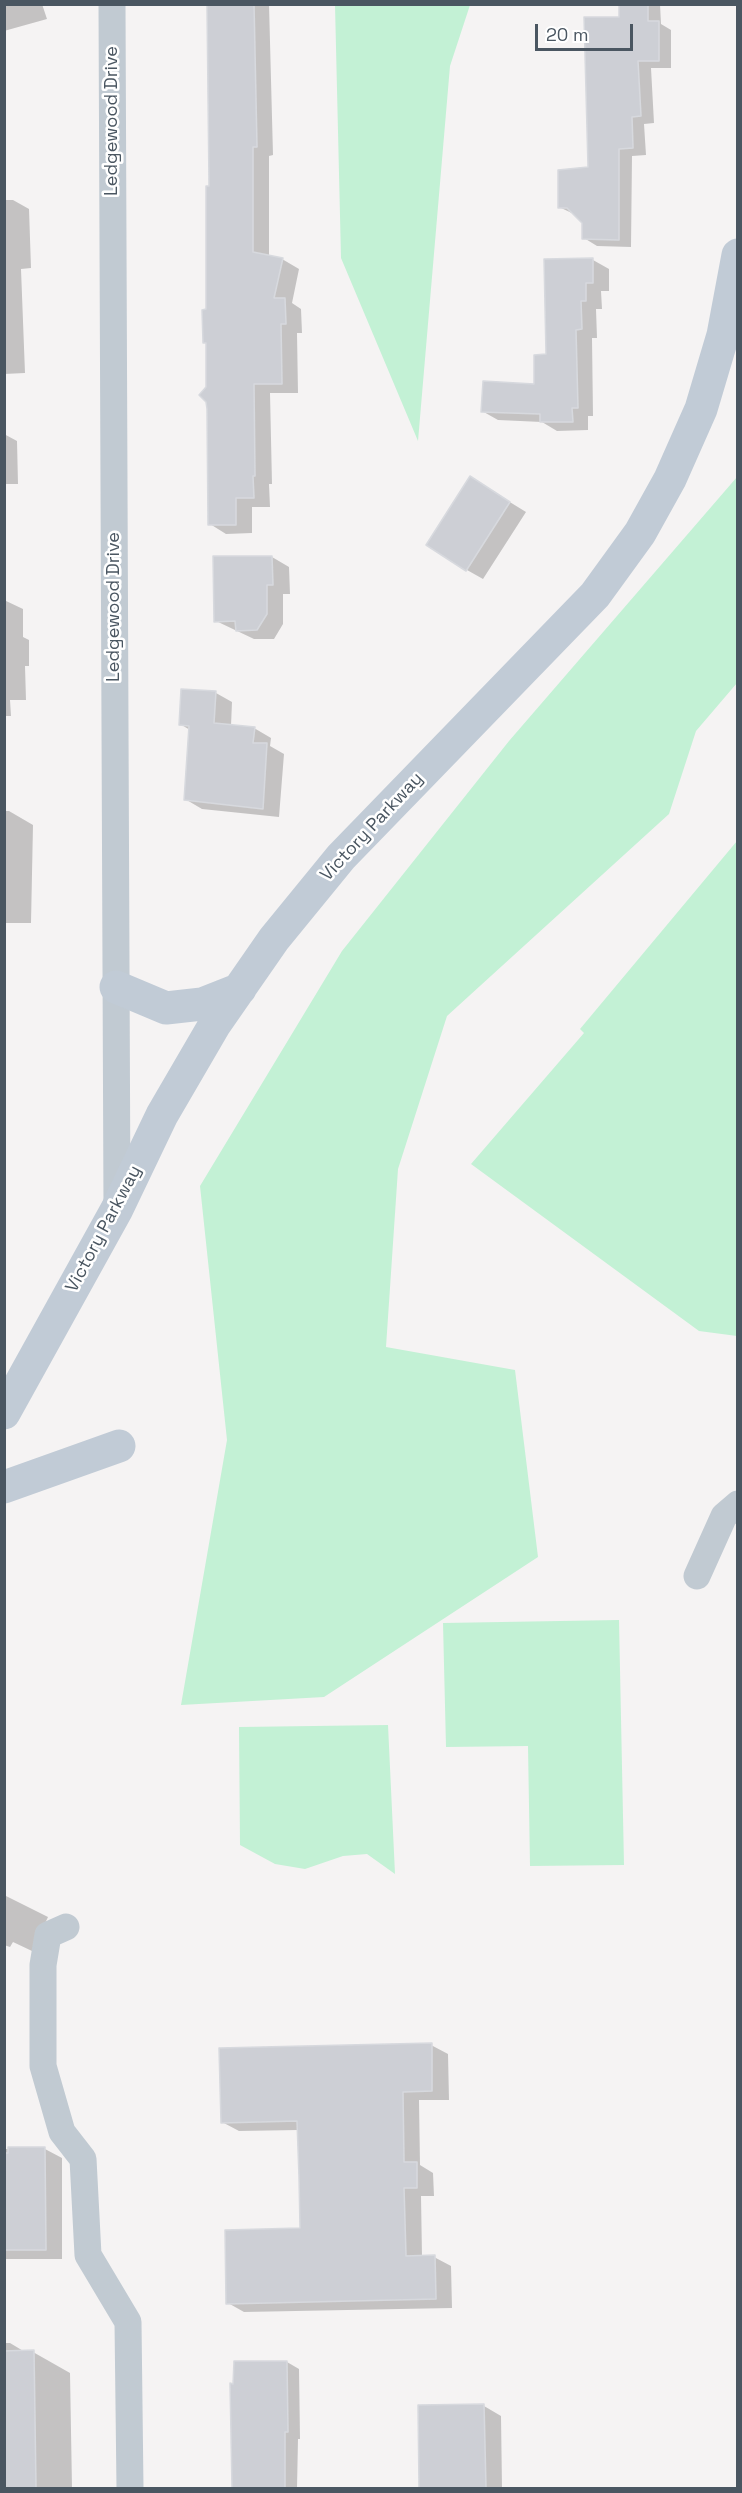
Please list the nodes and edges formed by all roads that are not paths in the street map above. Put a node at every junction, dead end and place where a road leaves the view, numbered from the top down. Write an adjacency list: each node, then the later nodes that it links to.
1 (112, 4): 3 (street, Ledgewood Drive)
2 (738, 255): 4 (street, Victory Parkway)
3 (116, 987): 4 (street); 5 (street, Ledgewood Drive)
4 (240, 989): 5 (street, Victory Parkway)
5 (117, 1209): 6 (street, Victory Parkway)
6 (4, 1413)
7 (119, 1446): 8 (street)
8 (4, 1487)
9 (738, 1504): 10 (street)
10 (697, 1576)
11 (66, 1927): 12 (street)
12 (130, 2488)

